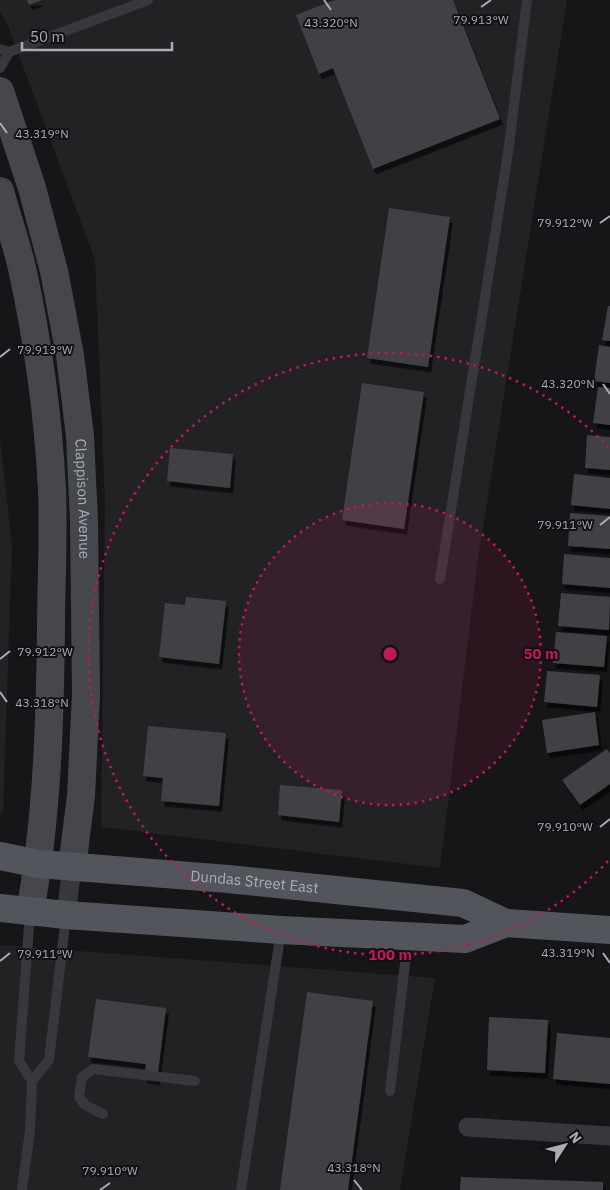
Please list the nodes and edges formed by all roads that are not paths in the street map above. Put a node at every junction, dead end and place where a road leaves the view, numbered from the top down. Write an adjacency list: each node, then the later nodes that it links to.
1 (148, 0): 3 (lane)
2 (527, 0): 7 (lane)
3 (4, 51): 4 (lane)
4 (0, 68)
5 (0, 91): 10 (main road, Clappison Avenue)
6 (0, 191): 9 (main road, Clappison Avenue)
7 (440, 579)
8 (0, 856): 9 (main road, Dundas Street East)
9 (39, 864): 10 (main road, Dundas Street East); 12 (main road, Clappison Avenue)
10 (72, 867): 13 (street, Clappison Avenue); 14 (main road, Dundas Street East)
11 (0, 908): 12 (main road, Dundas Street East)
12 (30, 912): 13 (main road, Dundas Street East); 18 (lane)
13 (66, 915): 15 (main road, Dundas Street East); 18 (lane)
14 (506, 923): 16 (main road, Dundas Street East); 17 (main road, Dundas Street East)
15 (281, 930): 17 (main road, Dundas Street East); 25 (lane)
16 (610, 930)
17 (408, 937): 20 (lane)
18 (32, 1081): 24 (lane)
19 (196, 1081): 21 (lane)
20 (390, 1091)
21 (103, 1114)
22 (468, 1127): 23 (street)
23 (610, 1136)
24 (22, 1190)
25 (241, 1190)

